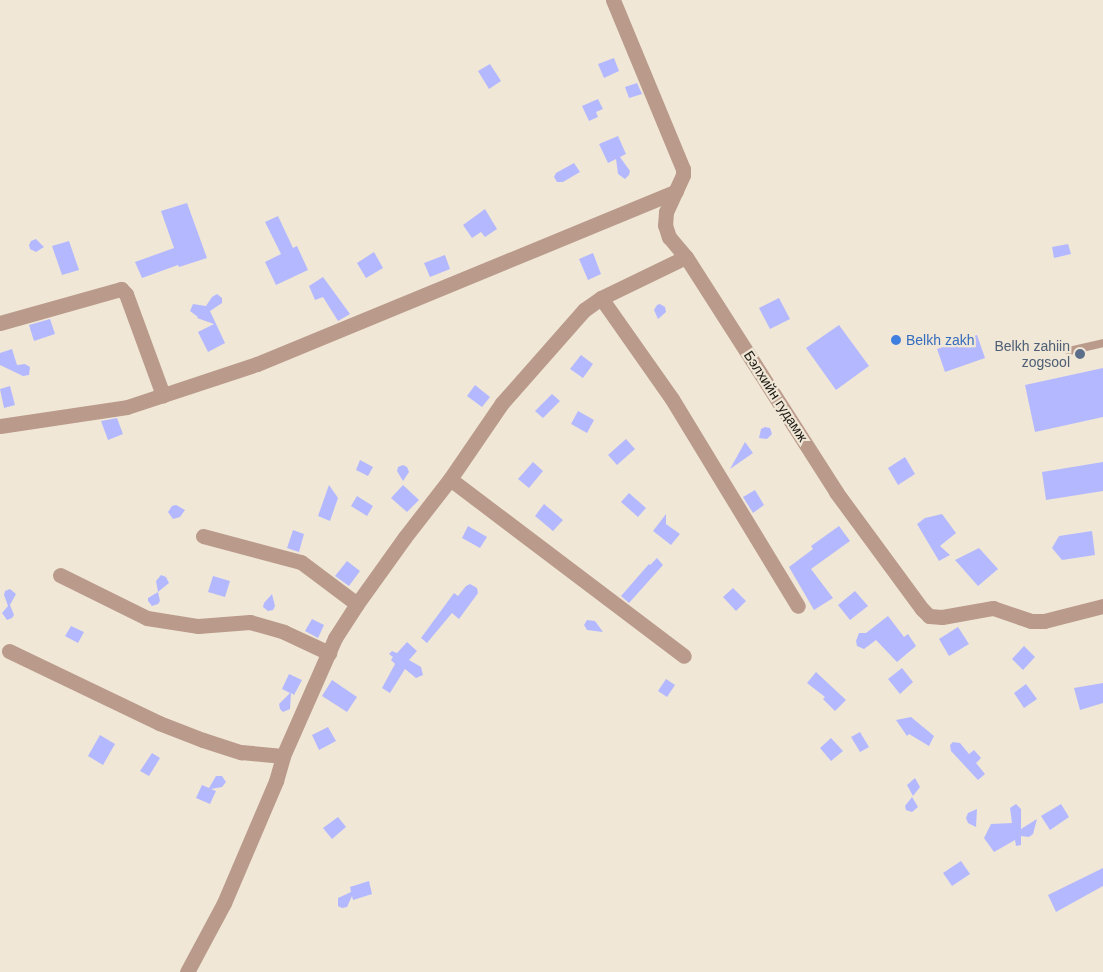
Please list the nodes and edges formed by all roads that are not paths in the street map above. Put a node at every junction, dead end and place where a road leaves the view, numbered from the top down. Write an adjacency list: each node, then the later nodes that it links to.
1 (613, 0): 2 (street, Бэлхийн гудамж)
2 (676, 191): 3 (street, Бэлхийн гудамж); 8 (street)
3 (686, 257): 4 (street); 15 (street, Бэлхийн гудамж)
4 (601, 298): 10 (street); 14 (street)
5 (0, 323): 8 (street)
6 (1103, 343): 7 (lane)
7 (1068, 351)
8 (163, 396): 9 (street)
9 (0, 426)
10 (450, 479): 13 (street); 18 (street)
11 (203, 536): 13 (street)
12 (60, 575): 17 (street)
13 (357, 604): 17 (street)
14 (798, 606)
15 (1103, 606)
16 (8, 651): 19 (street)
17 (329, 653): 19 (street)
18 (684, 656)
19 (283, 756): 20 (street)
20 (187, 972)

